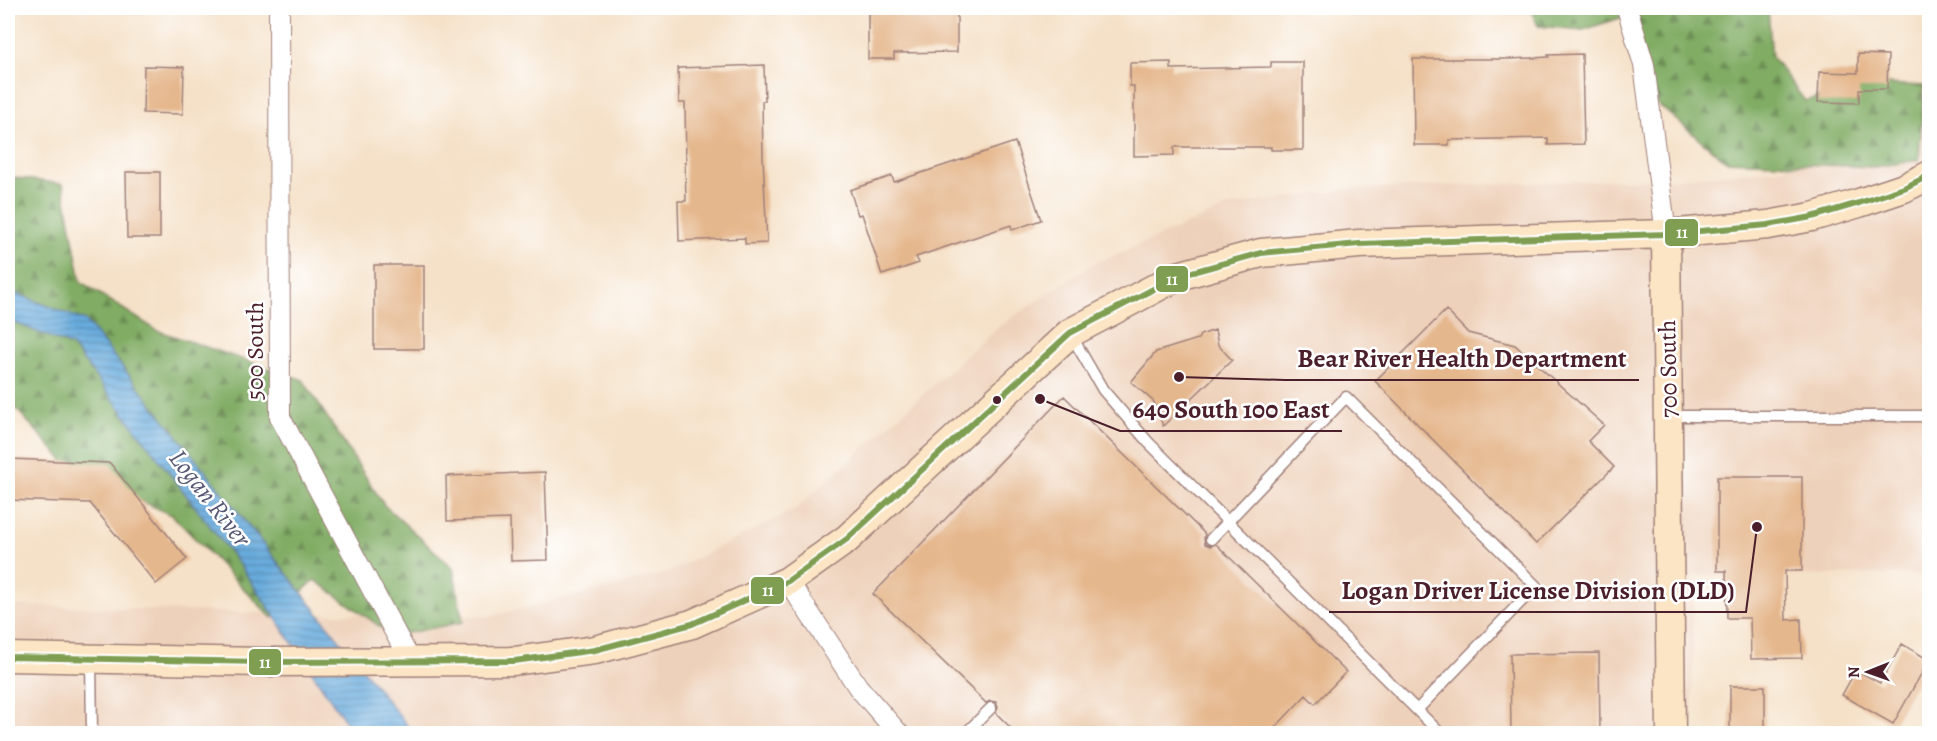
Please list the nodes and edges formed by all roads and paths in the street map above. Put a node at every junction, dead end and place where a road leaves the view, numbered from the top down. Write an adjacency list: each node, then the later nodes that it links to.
1 (279, 8): 13 (street, 500 South)
2 (1627, 8): 4 (street, 700 South)
3 (1929, 175): 4 (main road)
4 (1666, 234): 5 (main road); 6 (main road, 700 South)
5 (1070, 333): 8 (lane); 10 (main road)
6 (1668, 416): 7 (lane); 20 (main road, 700 South)
7 (1929, 416)
8 (1227, 520): 9 (lane); 15 (lane); 15 (lane)
9 (1211, 539)
10 (788, 581): 13 (main road); 17 (street)
11 (8, 657): 12 (main road)
12 (92, 658): 13 (main road); 16 (lane)
13 (411, 662)
14 (990, 708): 18 (lane)
15 (1417, 710): 19 (lane)
16 (92, 734)
17 (899, 734)
18 (964, 734)
19 (1441, 734)
20 (1671, 734)

